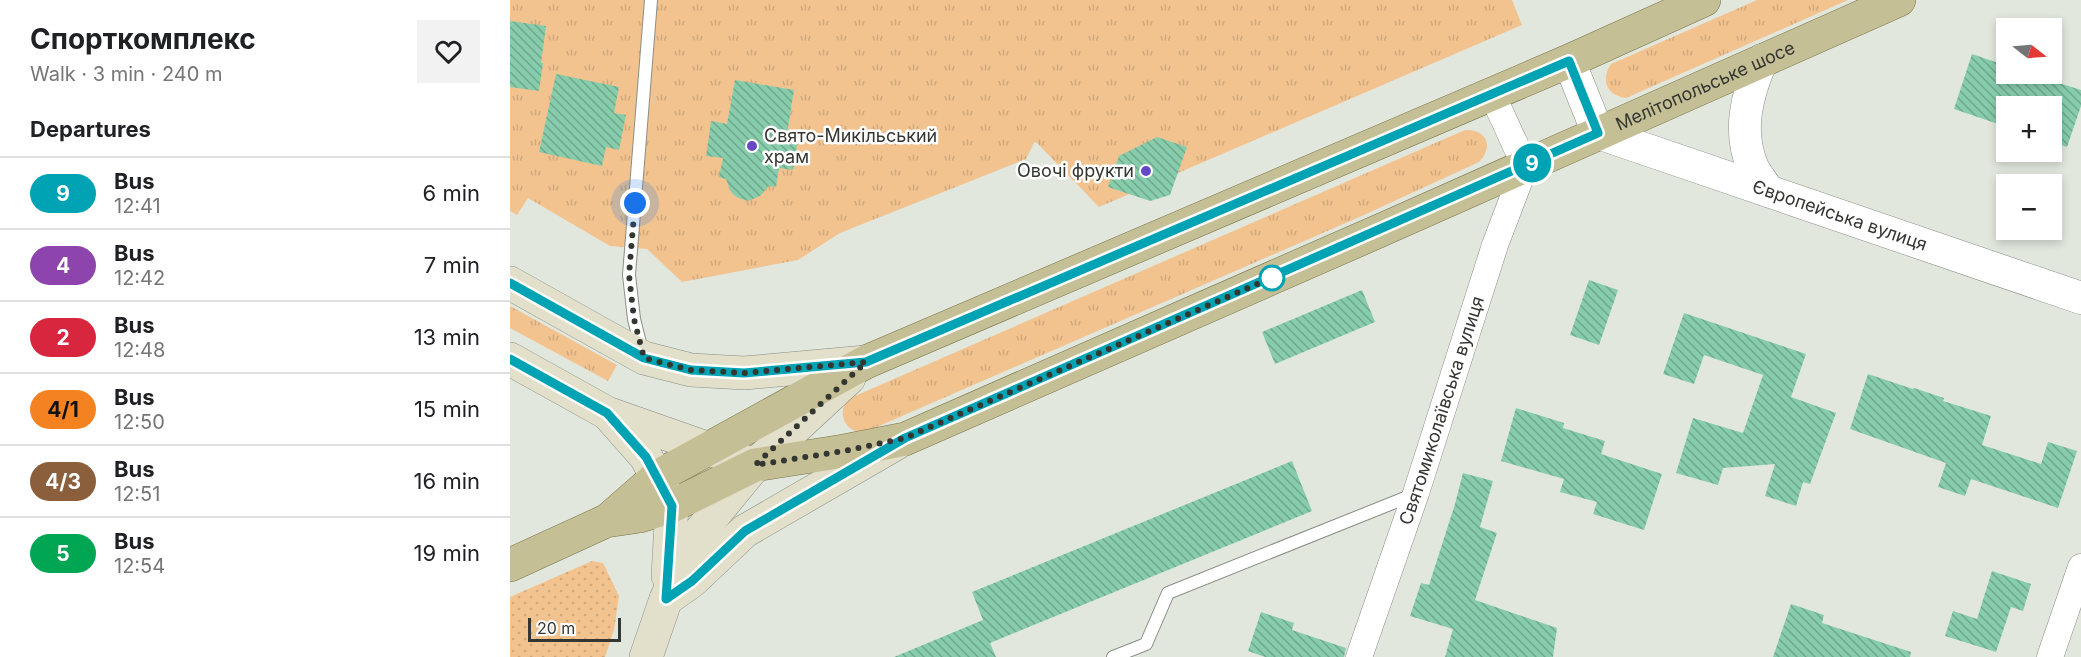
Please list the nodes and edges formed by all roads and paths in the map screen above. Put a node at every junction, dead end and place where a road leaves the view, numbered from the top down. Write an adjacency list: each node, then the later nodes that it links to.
1 (651, 0): 12 (lane)
2 (1704, 0): 5 (main road)
3 (1899, 0): 4 (main road, Мелітопольське шосе)
4 (1762, 60): 7 (main road, Мелітопольське шосе); 9 (street)
5 (1569, 61): 6 (main road); 7 (street)
6 (1492, 94): 8 (street); 14 (main road)
7 (1598, 133): 8 (main road, Мелітопольське шосе); 9 (street, Європейська вулиця)
8 (1525, 166): 16 (main road, Мелітопольське шосе); 20 (street, Святомиколаївська вулиця)
9 (1768, 191): 11 (street, Європейська вулиця)
10 (510, 283): 12 (main road)
11 (2081, 298)
12 (644, 358): 14 (main road)
13 (510, 359): 15 (main road)
14 (866, 362): 17 (main road); 18 (main road)
15 (607, 413): 17 (main road); 19 (main road)
16 (905, 438): 18 (main road, Мелітопольське шосе); 25 (main road)
17 (708, 448): 18 (main road); 19 (main road)
18 (755, 465): 21 (main road, Мелітопольське шосе); 25 (main road)
19 (657, 477): 21 (main road); 22 (main road)
20 (1416, 493): 27 (lane); 28 (street, Святомиколаївська вулиця)
21 (672, 506): 22 (main road, Мелітопольське шосе); 25 (main road)
22 (606, 521): 23 (main road, Мелітопольське шосе)
23 (510, 565)
24 (2081, 567): 29 (street)
25 (666, 599): 26 (main road)
26 (646, 657)
27 (1113, 657)
28 (1359, 657)
29 (2050, 657)

